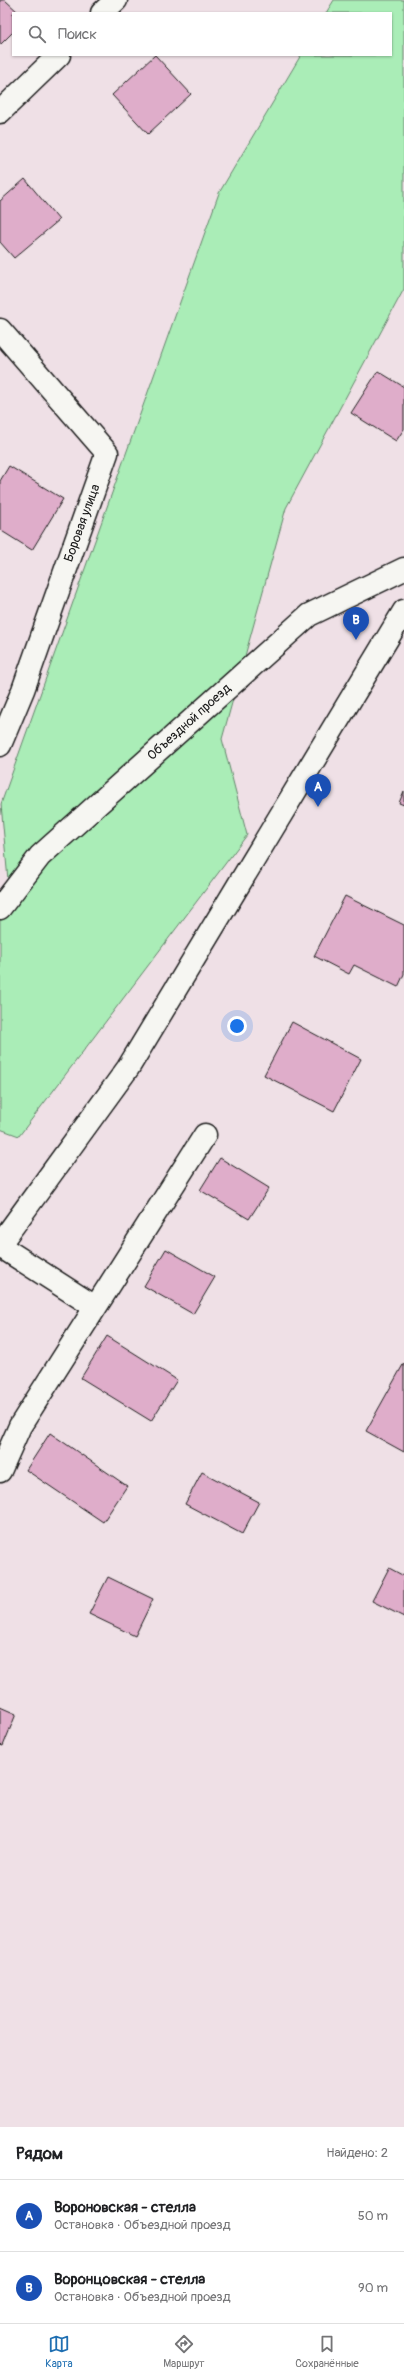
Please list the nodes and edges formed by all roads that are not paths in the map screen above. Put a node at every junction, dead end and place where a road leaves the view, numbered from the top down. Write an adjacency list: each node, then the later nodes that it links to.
1 (116, 0): 2 (street)
2 (103, 12)
3 (58, 56): 4 (street)
4 (0, 112)
5 (0, 330): 8 (street, Боровая улица)
6 (404, 569): 9 (street, Объездной проезд)
7 (404, 611): 11 (street)
8 (0, 746)
9 (0, 908)
10 (205, 1135): 12 (street)
11 (0, 1245): 12 (street)
12 (95, 1307): 13 (street)
13 (0, 1471)

